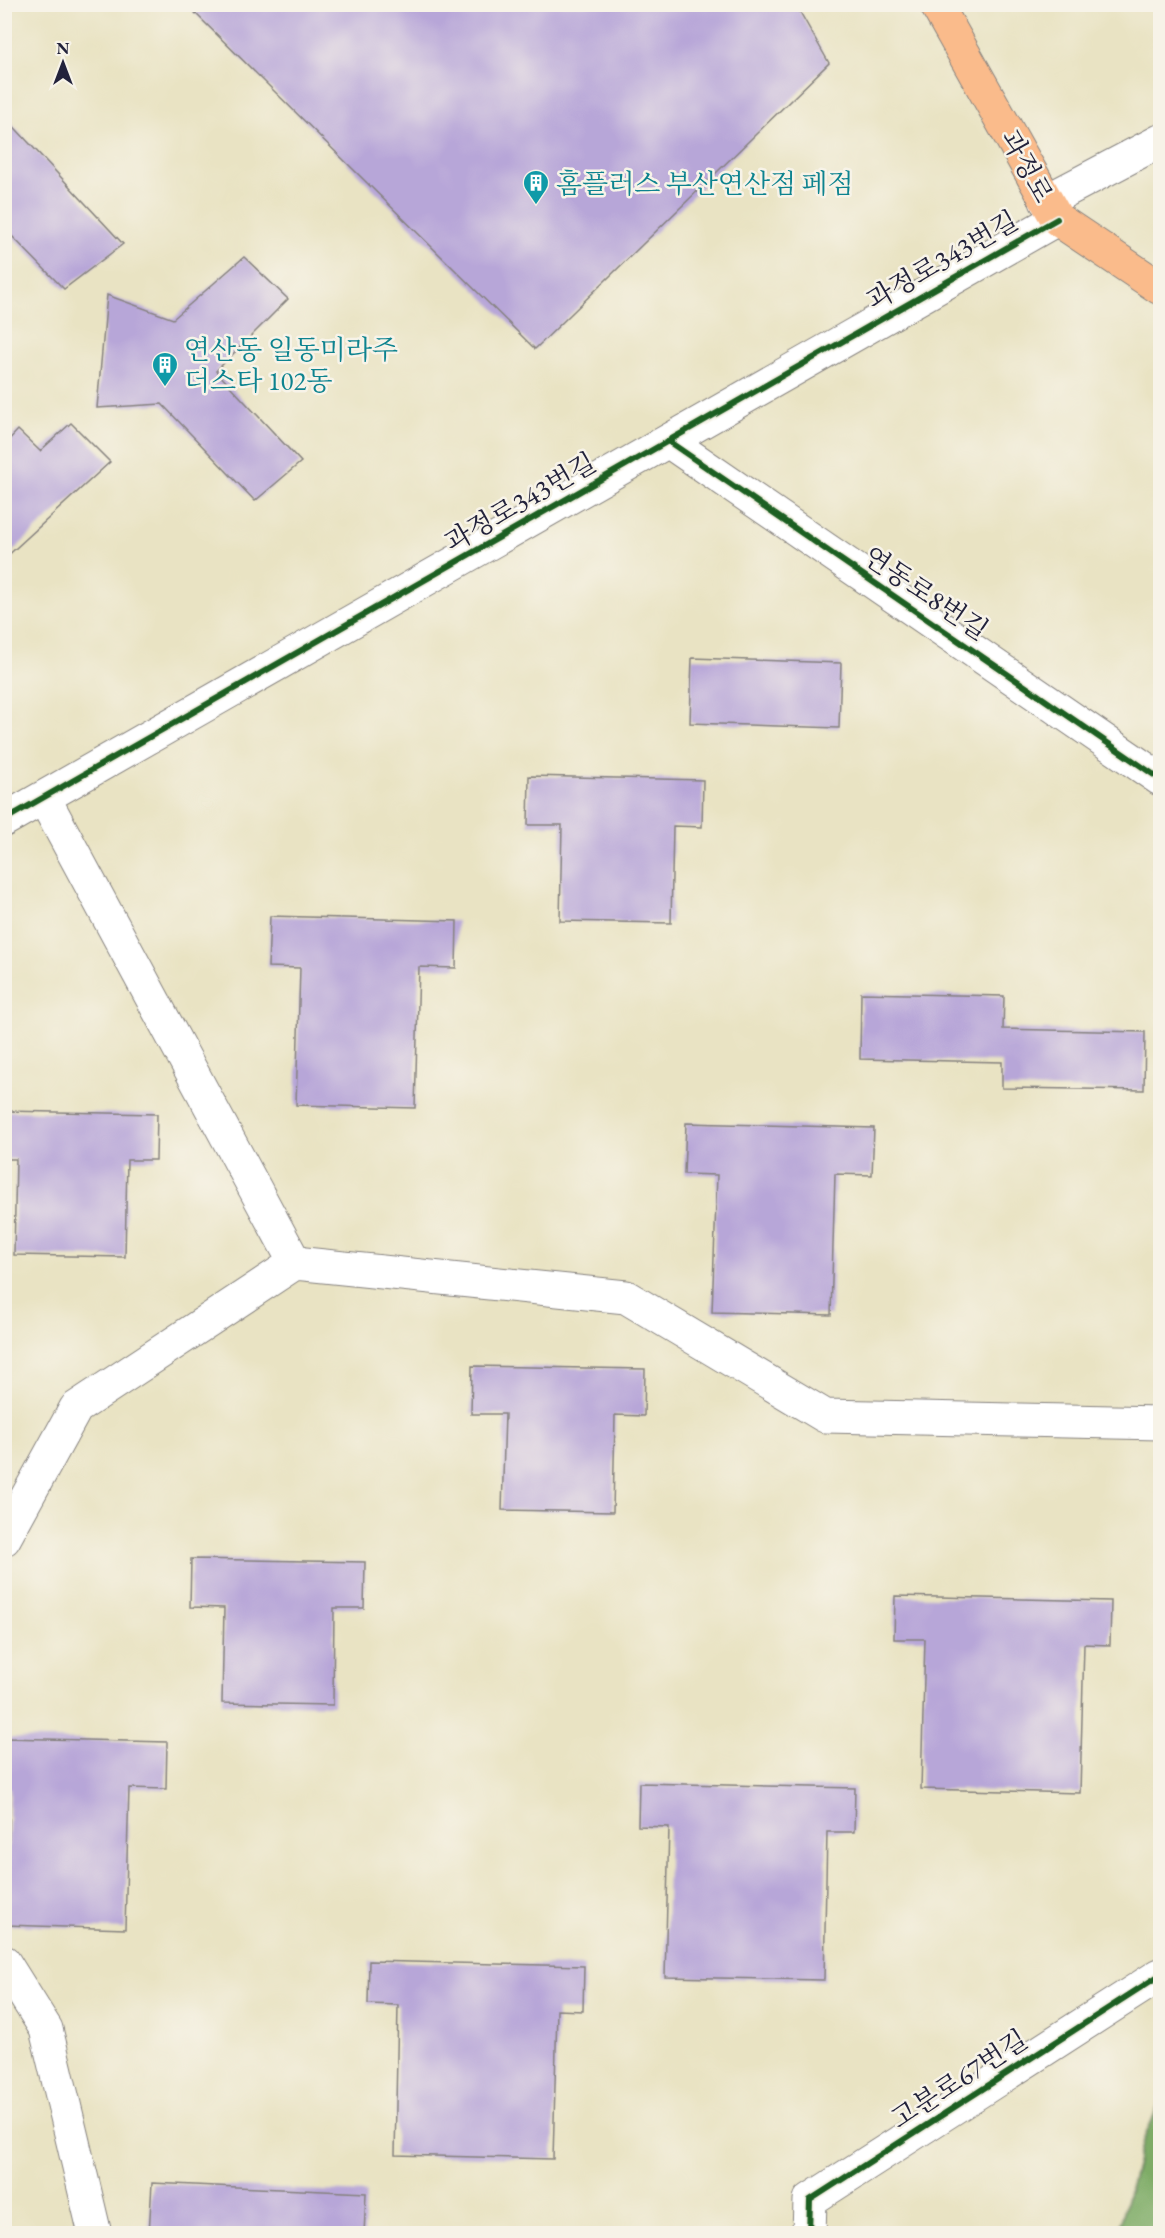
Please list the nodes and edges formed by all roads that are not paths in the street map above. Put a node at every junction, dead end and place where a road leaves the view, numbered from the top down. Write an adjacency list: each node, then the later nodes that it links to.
1 (936, 4): 3 (main road, 과정로)
2 (1161, 141): 3 (street, 과정로343번길)
3 (1052, 210): 4 (main road, 과정로); 5 (street, 과정로343번길)
4 (1161, 288)
5 (668, 441): 6 (street, 연동로8번길); 7 (street, 과정로343번길)
6 (1161, 779)
7 (44, 798): 8 (street, 과정로343번길); 9 (street)
8 (4, 820)
9 (295, 1263): 10 (street); 11 (street)
10 (1161, 1424)
11 (4, 1539)
12 (4, 1962): 14 (street)
13 (1161, 1975): 15 (street, 고분로67번길)
14 (95, 2234)
15 (808, 2234)

